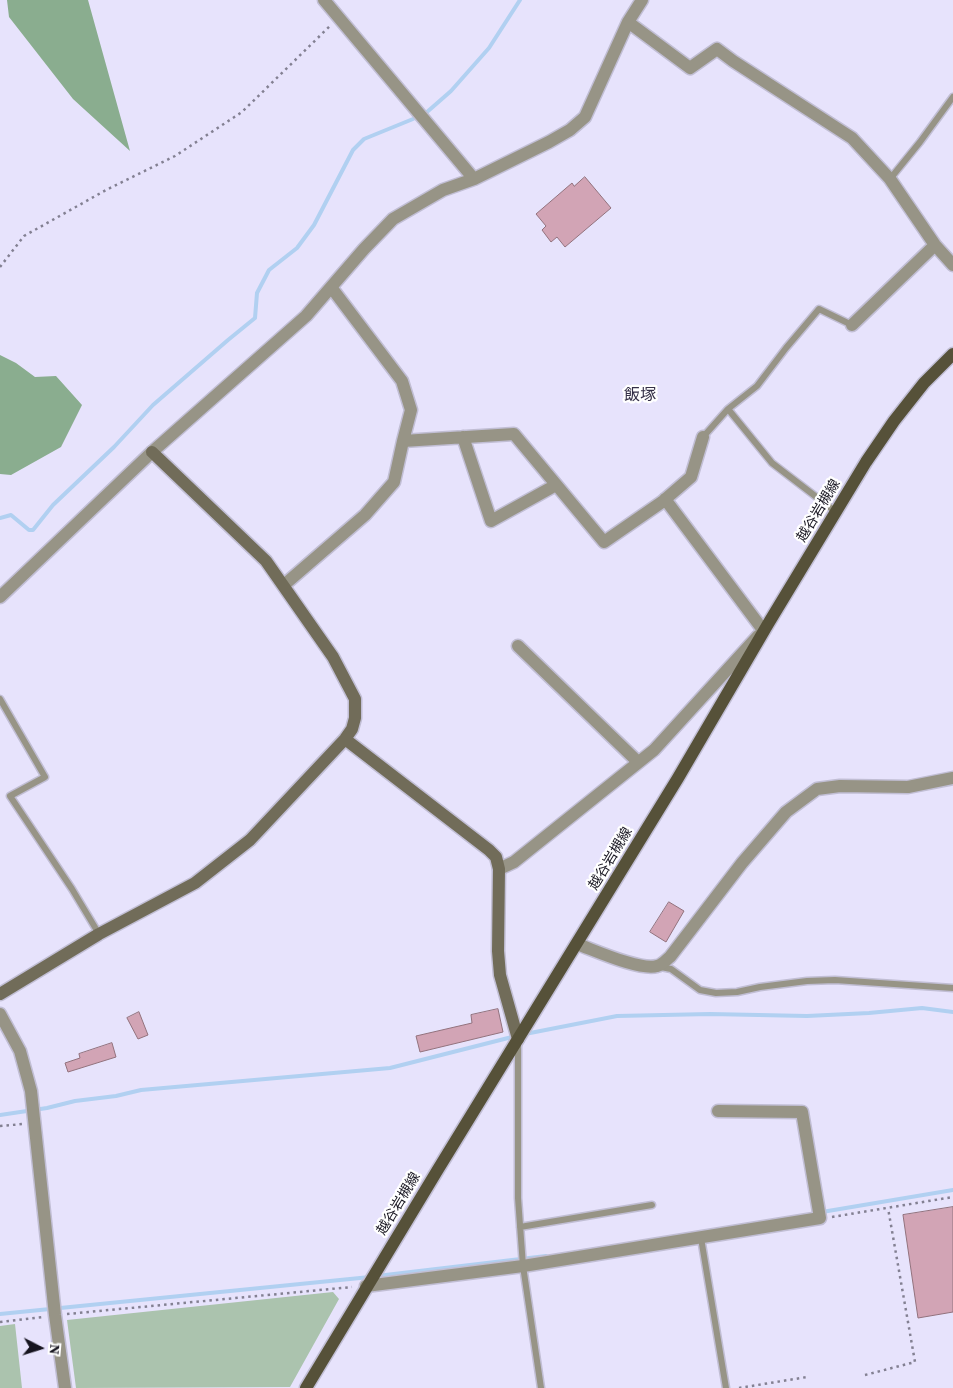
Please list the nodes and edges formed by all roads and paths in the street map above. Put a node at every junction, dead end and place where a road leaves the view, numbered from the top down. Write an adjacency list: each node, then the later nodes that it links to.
1 (324, 0): 3 (street)
2 (642, 0): 4 (street)
3 (339, 17): 7 (street); 10 (path)
4 (628, 22): 6 (street); 7 (street)
5 (953, 97): 6 (lane)
6 (890, 178): 8 (street)
7 (474, 179): 11 (street)
8 (936, 245): 9 (street); 12 (street)
9 (953, 266)
10 (0, 267)
11 (331, 287): 17 (street); 18 (street)
12 (852, 325): 14 (lane)
13 (953, 354): 21 (main road, 越谷岩槻線)
14 (728, 410): 15 (lane); 21 (lane)
15 (703, 437): 20 (street)
16 (463, 438): 17 (street); 19 (street); 19 (street)
17 (403, 441): 22 (street)
18 (152, 452): 22 (street); 23 (street)
19 (556, 485): 20 (street)
20 (665, 499): 24 (street)
21 (836, 512): 24 (main road, 越谷岩槻線)
22 (284, 585): 27 (street)
23 (0, 597)
24 (765, 627): 28 (street); 32 (main road, 越谷岩槻線)
25 (518, 646): 28 (street)
26 (0, 699): 31 (lane)
27 (345, 739): 30 (street); 31 (street)
28 (638, 762): 30 (street)
29 (953, 778): 33 (street)
30 (499, 869): 37 (street)
31 (99, 934): 35 (street)
32 (577, 944): 33 (street); 37 (main road, 越谷岩槻線)
33 (659, 966): 34 (lane)
34 (953, 988)
35 (0, 994)
36 (0, 1014): 39 (street)
37 (518, 1039): 45 (lane); 48 (main road, 越谷岩槻線)
38 (718, 1110): 44 (street)
39 (35, 1123): 40 (path); 49 (street)
40 (0, 1126)
41 (953, 1197): 43 (path)
42 (652, 1205): 45 (lane)
43 (888, 1208): 44 (path); 51 (path)
44 (820, 1218): 46 (street)
45 (520, 1227): 47 (lane)
46 (701, 1238): 47 (street); 56 (lane)
47 (523, 1266): 48 (street); 55 (lane)
48 (366, 1286): 49 (path); 54 (main road, 越谷岩槻線)
49 (55, 1315): 50 (path); 53 (street)
50 (0, 1322)
51 (865, 1375)
52 (807, 1377): 57 (path)
53 (65, 1388)
54 (306, 1388)
55 (541, 1388)
56 (726, 1388)
57 (739, 1388)

